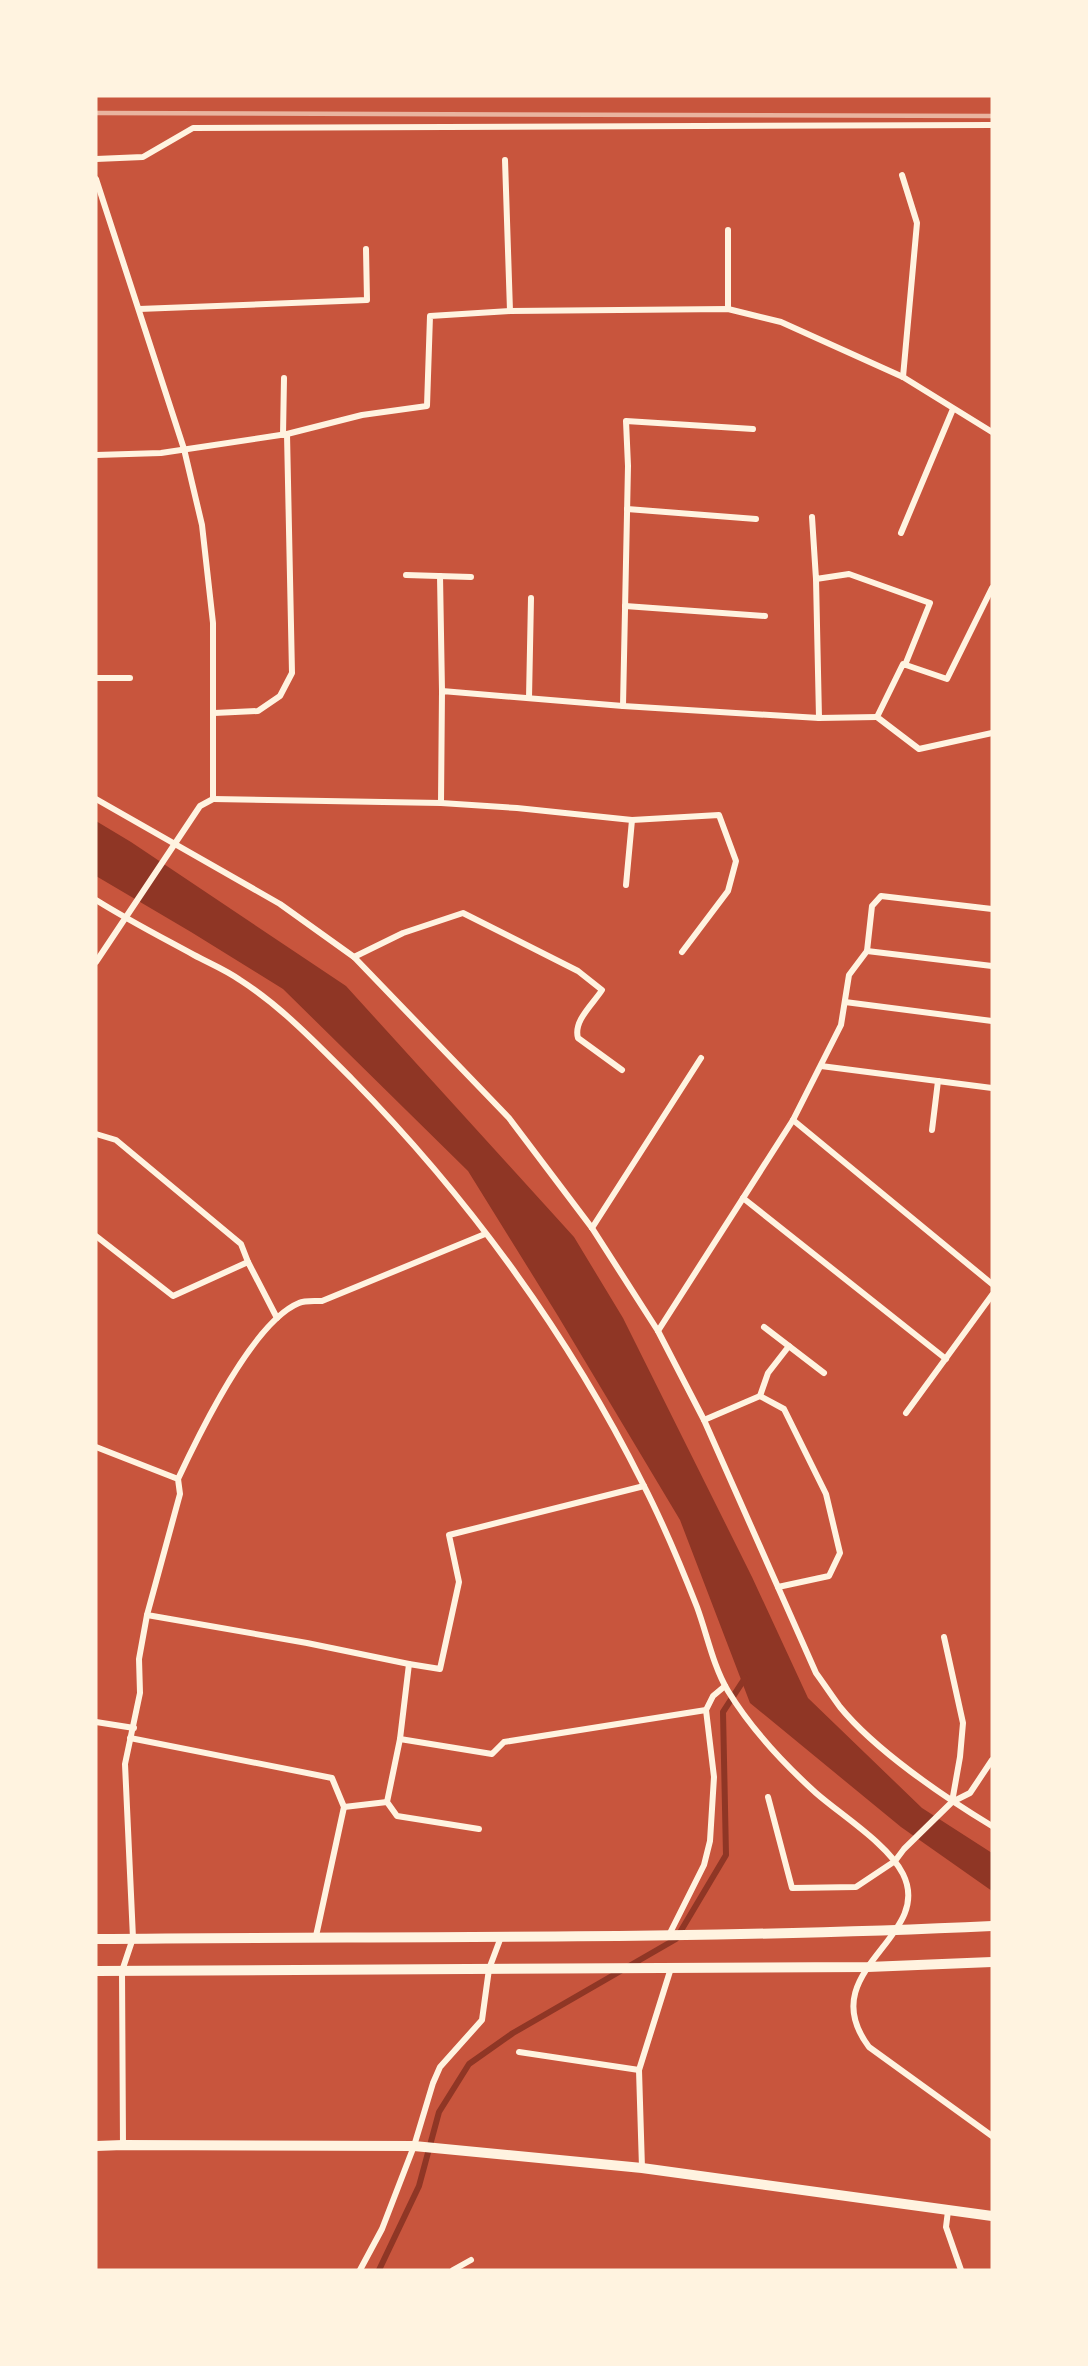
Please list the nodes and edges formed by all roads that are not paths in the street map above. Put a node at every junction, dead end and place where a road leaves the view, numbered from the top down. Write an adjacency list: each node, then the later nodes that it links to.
1 (992, 125): 2 (street)
2 (96, 159)
3 (506, 160): 10 (street)
4 (902, 175): 11 (street)
5 (96, 179): 8 (street)
6 (728, 230): 9 (street)
7 (366, 249): 8 (street)
8 (139, 309): 17 (street)
9 (728, 309): 10 (street); 11 (street)
10 (510, 311): 16 (street)
11 (903, 377): 13 (street)
12 (284, 378): 16 (street)
13 (954, 409): 15 (street); 22 (street)
14 (753, 429): 19 (street)
15 (992, 432)
16 (285, 434): 17 (street); 37 (street)
17 (184, 449): 18 (street); 37 (street)
18 (96, 455)
19 (627, 509): 21 (street); 29 (street)
20 (812, 517): 26 (street)
21 (756, 519)
22 (901, 533)
23 (406, 575): 24 (street)
24 (440, 576): 25 (street); 34 (street)
25 (471, 577)
26 (816, 579): 31 (street); 39 (street)
27 (992, 588): 31 (street)
28 (531, 598): 35 (street)
29 (625, 606): 30 (street); 36 (street)
30 (765, 616)
31 (905, 665): 38 (street)
32 (96, 678): 33 (street)
33 (130, 678)
34 (442, 691): 35 (street); 43 (street)
35 (529, 698): 36 (street)
36 (623, 706): 39 (street)
37 (214, 713): 42 (street)
38 (877, 717): 39 (street); 40 (street)
39 (819, 718)
40 (992, 733)
41 (96, 799): 45 (street)
42 (213, 799): 43 (street); 45 (street)
43 (441, 803): 44 (street)
44 (632, 820): 46 (street); 51 (street)
45 (173, 847): 49 (street); 52 (street)
46 (626, 885)
47 (96, 900): 49 (street)
48 (992, 909): 50 (street)
49 (127, 915): 53 (street); 67 (street)
50 (867, 951): 54 (street); 55 (street)
51 (682, 952)
52 (354, 957): 59 (street); 66 (street)
53 (96, 962)
54 (992, 966)
55 (845, 1002): 56 (street); 58 (street)
56 (992, 1021)
57 (701, 1058): 66 (street)
58 (820, 1066): 60 (street); 62 (street)
59 (622, 1070)
60 (938, 1081): 61 (street); 63 (street)
61 (992, 1088)
62 (793, 1120): 65 (street); 70 (street)
63 (932, 1130)
64 (96, 1134): 69 (street)
65 (743, 1198): 74 (street); 76 (street)
66 (592, 1228): 74 (street)
67 (485, 1234): 72 (street); 83 (street)
68 (96, 1236): 69 (street)
69 (248, 1262): 72 (street)
70 (992, 1284)
71 (992, 1295): 76 (street)
72 (277, 1318): 82 (street)
73 (764, 1327): 75 (street)
74 (658, 1331): 80 (street)
75 (789, 1346): 77 (street); 78 (street)
76 (946, 1359): 79 (street)
77 (824, 1373)
78 (760, 1396): 80 (street); 84 (street)
79 (906, 1413)
80 (704, 1420): 84 (street)
81 (96, 1447): 82 (street)
82 (178, 1479): 85 (street)
83 (645, 1486): 87 (street); 88 (street)
84 (778, 1587): 97 (street)
85 (147, 1616): 87 (street); 91 (street)
86 (944, 1637): 97 (street)
87 (410, 1664): 93 (street)
88 (725, 1686): 89 (street); 101 (street)
89 (706, 1710): 93 (street); 104 (street)
90 (96, 1722): 91 (street)
91 (134, 1728): 92 (street)
92 (130, 1738): 98 (street); 107 (street)
93 (400, 1739): 96 (street)
94 (992, 1760): 97 (street)
95 (768, 1797): 101 (street)
96 (387, 1803): 98 (street); 100 (street)
97 (950, 1804): 99 (street); 101 (street)
98 (344, 1807): 105 (street)
99 (992, 1826)
100 (479, 1829)
101 (895, 1861): 103 (street)
102 (992, 1926): 103 (street)
103 (896, 1931): 104 (street); 110 (street)
104 (669, 1935): 106 (street)
105 (316, 1936): 106 (street); 107 (street)
106 (501, 1936): 112 (street)
107 (133, 1938): 108 (street); 114 (street)
108 (96, 1939)
109 (992, 1962): 110 (street)
110 (868, 1967): 111 (street); 117 (street)
111 (671, 1968): 112 (street); 116 (street)
112 (489, 1969): 114 (street); 120 (street)
113 (96, 1971): 114 (street)
114 (122, 1971): 118 (street)
115 (519, 2052): 116 (street)
116 (639, 2070): 121 (street)
117 (992, 2136)
118 (123, 2145): 119 (street); 120 (street)
119 (96, 2146)
120 (414, 2146): 121 (street); 125 (street)
121 (642, 2168): 122 (street)
122 (948, 2211): 123 (street); 127 (street)
123 (992, 2216)
124 (471, 2260): 126 (street)
125 (360, 2270)
126 (453, 2270)
127 (961, 2270)

